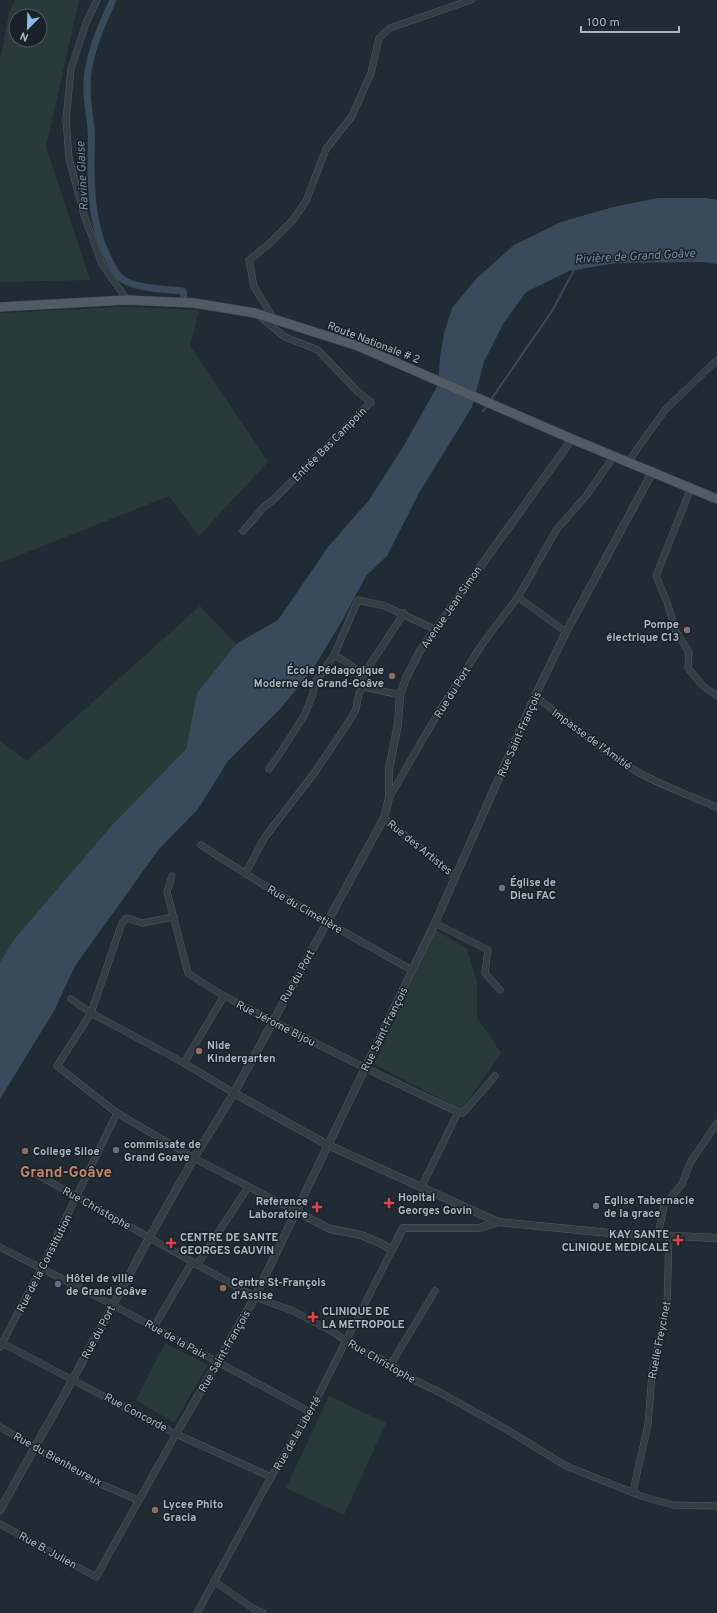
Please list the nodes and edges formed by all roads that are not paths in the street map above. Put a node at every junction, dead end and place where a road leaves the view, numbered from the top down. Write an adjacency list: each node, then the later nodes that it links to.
1 (97, 0): 3 (street)
2 (471, 0): 6 (street)
3 (127, 300): 4 (main road, Route Nationale # 2); 5 (main road, Route Nationale # 2)
4 (0, 307)
5 (255, 313): 6 (main road, Route Nationale # 2); 14 (street, Entrée Bas Campoin)
6 (274, 319): 8 (main road, Route Nationale # 2)
7 (717, 360): 10 (street)
8 (572, 439): 9 (main road, Route Nationale # 2); 17 (street, Avenue Jean Simon)
9 (614, 456): 10 (main road, Route Nationale # 2); 15 (street, Rue du Port)
10 (628, 462): 11 (main road, Route Nationale # 2)
11 (653, 472): 12 (main road, Route Nationale # 2); 18 (street, Rue Saint-François)
12 (691, 488): 13 (main road, Route Nationale # 2); 24 (street)
13 (717, 499)
14 (243, 531)
15 (518, 597): 18 (street); 26 (street, Rue du Port)
16 (404, 613): 17 (street); 19 (street); 20 (street)
17 (434, 629): 22 (street, Avenue Jean Simon)
18 (566, 632): 23 (street, Rue Saint-François)
19 (334, 655): 20 (street); 25 (street)
20 (362, 677): 21 (street)
21 (364, 687): 22 (street); 30 (street)
22 (400, 695): 26 (street, Avenue Jean Simon)
23 (535, 696): 27 (street, Impasse de l'Amitié); 32 (street, Rue Saint-François)
24 (717, 696)
25 (269, 768)
26 (389, 798): 28 (street, Rue du Port)
27 (717, 807)
28 (384, 818): 32 (street, Rue des Artistes); 34 (street, Rue du Port)
29 (201, 845): 30 (street, Rue du Cimetière)
30 (245, 874): 34 (street, Rue du Cimetière)
31 (172, 876): 33 (street, Rue Jérome Bijou)
32 (456, 876): 35 (street, Rue Saint-François)
33 (174, 917): 38 (street, Rue Jérome Bijou); 40 (street)
34 (326, 922): 36 (street, Rue du Cimetière); 41 (street, Rue du Port)
35 (435, 923): 36 (street, Rue Saint-François); 37 (street)
36 (412, 970): 43 (street, Rue Saint-François)
37 (500, 990)
38 (224, 996): 41 (street, Rue Jérome Bijou); 42 (street)
39 (72, 999): 40 (street)
40 (91, 1013): 42 (street); 47 (street)
41 (272, 1021): 43 (street, Rue Jérome Bijou); 45 (street, Rue du Port)
42 (184, 1063): 45 (street)
43 (365, 1069): 46 (street, Rue Jérome Bijou); 49 (street, Rue Saint-François)
44 (495, 1076): 46 (street)
45 (234, 1093): 49 (street); 50 (street, Rue du Port)
46 (458, 1112): 53 (street)
47 (117, 1113): 50 (street); 54 (street, Rue de la Constitution)
48 (717, 1123): 57 (street)
49 (328, 1145): 53 (street); 55 (street, Rue Saint-François)
50 (194, 1158): 52 (street); 59 (street, Rue du Port)
51 (36, 1174): 54 (street, Rue Christophe)
52 (248, 1187): 55 (street); 63 (street)
53 (421, 1188): 56 (street)
54 (77, 1197): 59 (street, Rue Christophe); 64 (street, Rue de la Constitution)
55 (297, 1212): 62 (street); 66 (street, Rue Saint-François)
56 (498, 1222): 57 (street); 62 (street)
57 (658, 1235): 58 (street)
58 (669, 1236): 60 (street); 79 (street, Ruelle Freycinet)
59 (150, 1238): 63 (street, Rue Christophe); 67 (street, Rue du Port)
60 (717, 1238)
61 (0, 1247): 64 (street, Rue de la Paix)
62 (392, 1250): 69 (street, Rue de la Liberté)
63 (195, 1264): 66 (street, Rue Christophe); 68 (street)
64 (42, 1267): 67 (street, Rue de la Paix); 70 (street, Rue de la Constitution)
65 (435, 1292): 72 (street)
66 (255, 1297): 69 (street, Rue Christophe); 71 (street, Rue Saint-François)
67 (113, 1305): 68 (street, Rue de la Paix); 73 (street, Rue du Port)
68 (154, 1327): 71 (street, Rue de la Paix)
69 (346, 1340): 72 (street, Rue Christophe); 74 (street, Rue de la Liberté)
70 (1, 1345): 73 (street, Rue Concorde)
71 (218, 1363): 74 (street, Rue de la Paix); 76 (street, Rue Saint-François)
72 (391, 1364): 79 (street, Rue Christophe)
73 (73, 1379): 76 (street, Rue Concorde); 77 (street, Rue du Port)
74 (310, 1412): 78 (street, Rue de la Liberté)
75 (0, 1427): 77 (street, Rue du Bienheureux)
76 (176, 1434): 78 (street, Rue Concorde); 80 (street, Rue Saint-François)
77 (35, 1447): 80 (street, Rue du Bienheureux); 82 (street, Rue du Port)
78 (271, 1477): 85 (street, Rue de la Liberté)
79 (633, 1491): 81 (street, Rue Christophe)
80 (138, 1500): 84 (street, Rue Saint-François)
81 (717, 1506)
82 (0, 1510)
83 (0, 1524): 84 (street, Rue B. Julien)
84 (96, 1577)
85 (214, 1581): 86 (street, Rue de la Liberté); 87 (street)
86 (197, 1613)
87 (263, 1613)

